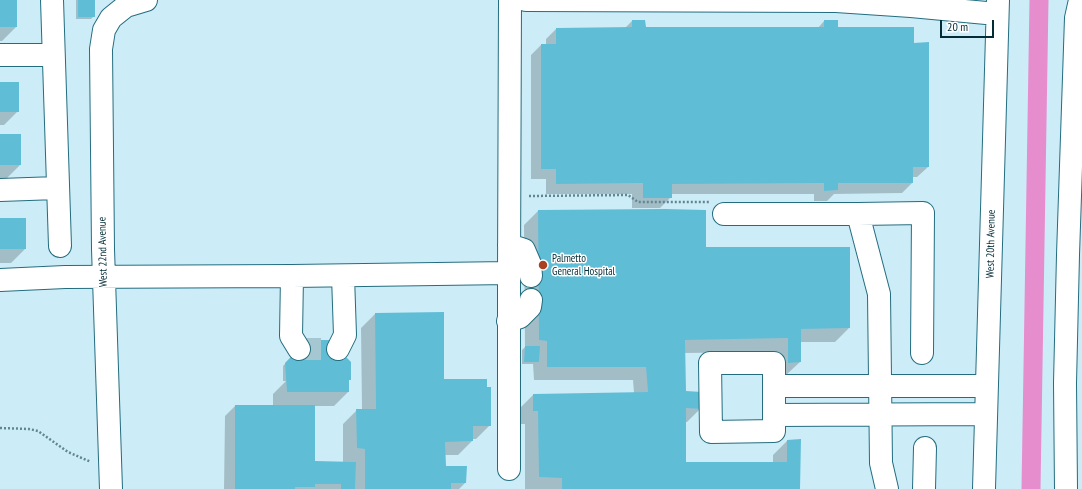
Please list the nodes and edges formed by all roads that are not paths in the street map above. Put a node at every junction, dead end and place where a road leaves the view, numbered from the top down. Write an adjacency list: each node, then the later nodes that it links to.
1 (52, 0): 8 (main road)
2 (146, 0): 19 (main road, West 22nd Avenue)
3 (510, 0): 13 (main road)
4 (526, 0): 6 (main road)
5 (1080, 0): 38 (main road)
6 (998, 7): 28 (main road, West 20th Avenue)
7 (0, 55): 8 (main road)
8 (53, 55): 9 (main road)
9 (57, 188): 10 (main road); 14 (main road)
10 (0, 190)
11 (724, 214): 12 (main road)
12 (858, 214): 25 (main road); 27 (main road)
13 (509, 245): 15 (main road); 18 (main road)
14 (60, 246)
15 (509, 273): 17 (main road); 22 (main road)
16 (292, 276): 17 (main road); 19 (main road); 23 (main road)
17 (343, 276): 24 (main road)
18 (531, 276)
19 (104, 277): 20 (main road); 34 (main road, West 22nd Avenue)
20 (0, 280)
21 (531, 300): 22 (main road)
22 (508, 321): 33 (main road)
23 (299, 348)
24 (338, 349)
25 (922, 353)
26 (774, 386): 27 (main road); 31 (main road); 31 (main road)
27 (880, 386): 28 (main road); 29 (main road)
28 (987, 386): 30 (main road, West 20th Avenue)
29 (880, 414): 30 (main road); 31 (main road); 35 (main road)
30 (986, 414): 37 (main road, West 20th Avenue)
31 (774, 415)
32 (925, 448): 36 (main road)
33 (509, 469)
34 (111, 489)
35 (887, 489)
36 (924, 489)
37 (984, 489)
38 (1066, 489)

